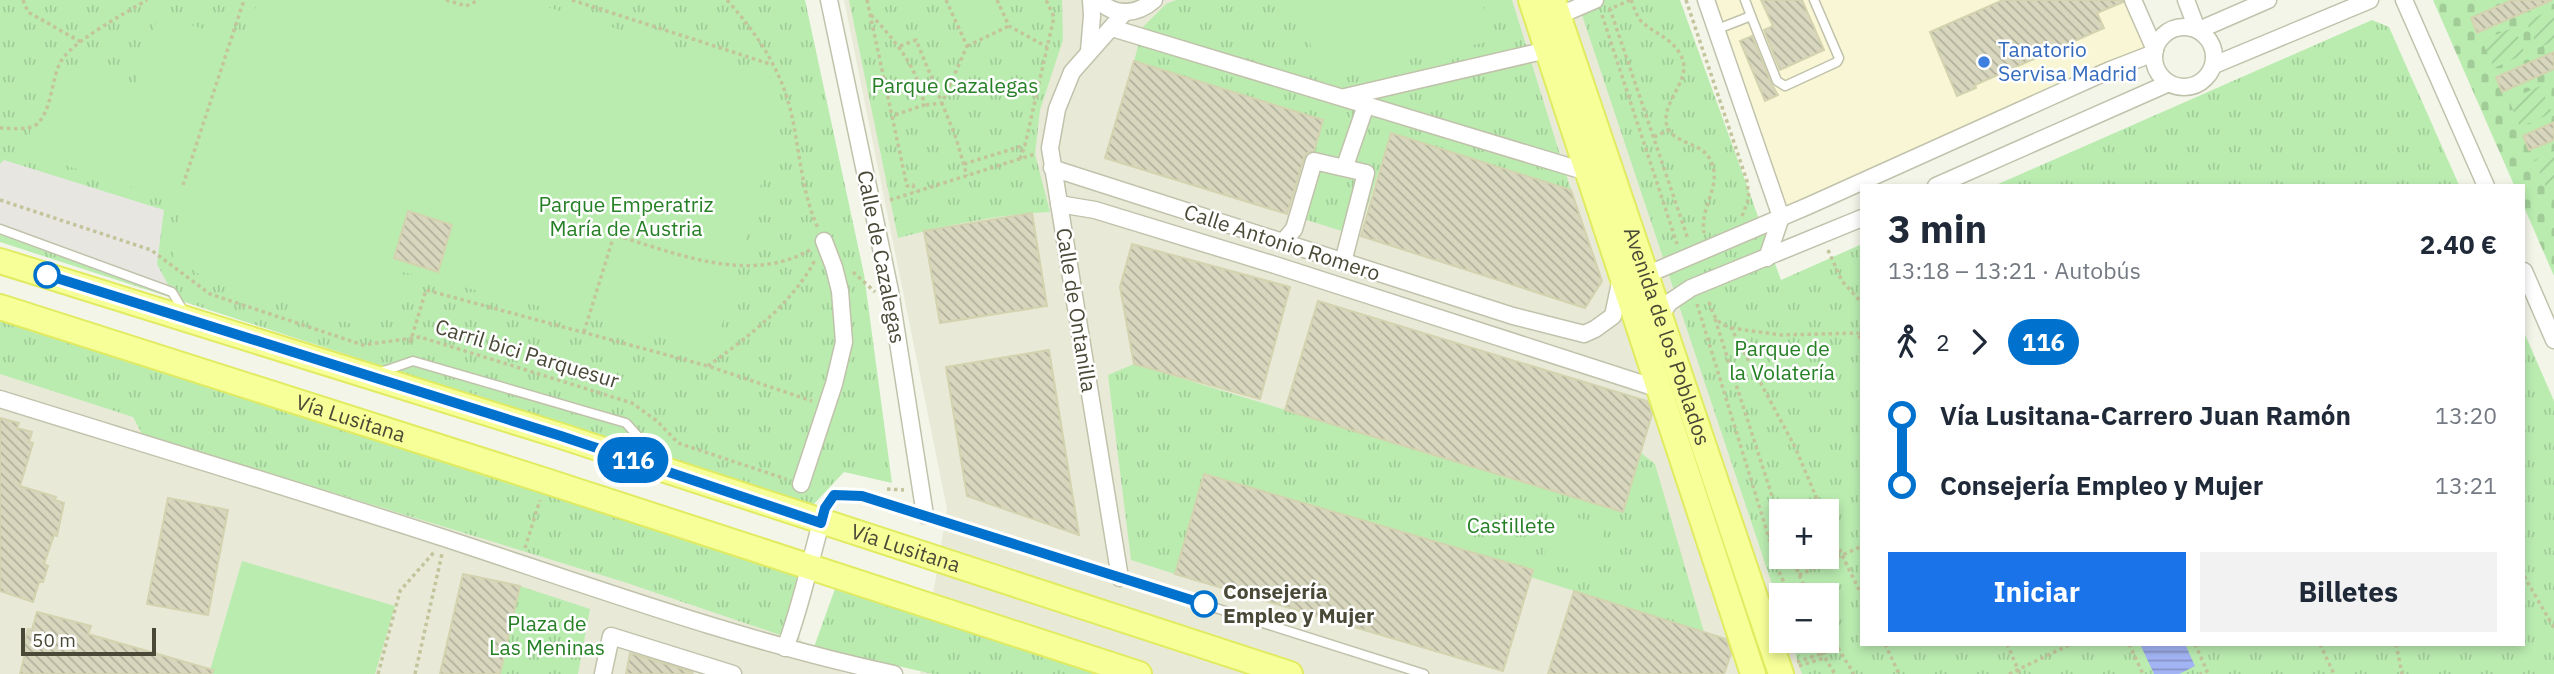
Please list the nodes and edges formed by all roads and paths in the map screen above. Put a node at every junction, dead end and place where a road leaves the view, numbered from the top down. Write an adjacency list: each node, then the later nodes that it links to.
1 (23, 0): 36 (path)
2 (147, 0): 36 (path)
3 (244, 0): 64 (path)
4 (446, 0): 5 (path)
5 (479, 0)
6 (572, 0): 43 (path)
7 (727, 0): 43 (path)
8 (829, 0): 84 (street, Calle de Cazalegas)
9 (867, 0): 30 (path)
10 (946, 0): 38 (path)
11 (997, 0): 32 (path)
12 (1046, 0): 39 (path)
13 (1091, 0): 41 (street)
14 (1098, 0): 29 (street)
15 (1154, 0): 29 (street)
16 (1531, 0): 40 (main road, Avenida de los Poblados)
17 (1595, 0): 28 (street)
18 (1630, 0): 52 (path); 53 (path)
19 (1686, 0): 69 (path)
20 (1706, 0): 34 (street)
21 (1745, 0): 31 (lane)
22 (1814, 0): 31 (lane)
23 (2133, 0): 42 (street)
24 (2186, 0): 35 (street)
25 (2268, 0): 35 (street)
26 (2370, 0): 44 (street)
27 (2404, 0): 63 (street)
28 (1555, 8): 83 (main road, Avenida de los Poblados)
29 (1125, 12): 33 (street, Calle de Ontanilla)
30 (870, 15): 37 (path); 50 (path)
31 (1751, 16): 34 (lane)
32 (1009, 26): 38 (path); 39 (path)
33 (1112, 28): 41 (street, Calle de Ontanilla); 46 (street)
34 (1716, 30): 70 (street)
35 (2198, 30): 42 (street); 44 (street)
36 (81, 42): 51 (path)
37 (900, 46): 47 (path); 48 (path)
38 (967, 46): 47 (path)
39 (1047, 47): 54 (path)
40 (1547, 50): 46 (street); 60 (main road, Avenida de los Poblados)
41 (1089, 51): 59 (street, Calle de Ontanilla)
42 (2155, 52): 45 (street); 70 (street)
43 (773, 65): 75 (path)
44 (2214, 65): 45 (street)
45 (2169, 83): 62 (street)
46 (1342, 98): 49 (street)
47 (942, 103): 48 (path); 57 (path)
48 (924, 105): 50 (path)
49 (1366, 105): 58 (street); 60 (street)
50 (892, 116): 65 (path)
51 (0, 128)
52 (1668, 130): 53 (path); 74 (path)
53 (1654, 137): 74 (path)
54 (1025, 145): 56 (path); 57 (path)
55 (1035, 154): 56 (path)
56 (1020, 159): 61 (path)
57 (964, 164): 61 (path)
58 (1345, 166): 76 (street); 80 (street)
59 (1052, 168): 68 (street, Calle de Ontanilla); 76 (street, Calle Antonio Romero)
60 (1587, 172): 83 (main road, Avenida de los Poblados)
61 (967, 176): 65 (path)
62 (1941, 184)
63 (2485, 184)
64 (183, 185)
65 (915, 192): 67 (path)
66 (0, 200): 96 (path, Carril bici Parquesur)
67 (890, 200)
68 (1059, 204): 97 (street, Calle Antonio Romero); 118 (street, Calle de Ontanilla)
69 (1741, 217)
70 (1781, 217): 78 (street); 83 (street)
71 (1860, 219): 78 (street)
72 (1716, 228): 74 (path)
73 (0, 229): 90 (lane)
74 (1703, 233)
75 (824, 241): 92 (path); 98 (path); 101 (street)
76 (1283, 242): 80 (street, Calle Antonio Romero)
77 (1828, 250): 85 (path)
78 (1767, 258): 89 (street)
79 (0, 261): 90 (main road, Vía Lusitana)
80 (1343, 262): 94 (street, Calle Antonio Romero)
81 (848, 267): 84 (path)
82 (2525, 273): 95 (street)
83 (1634, 275): 89 (main road, Avenida de los Poblados); 94 (street); 99 (main road, Avenida de los Poblados)
84 (890, 291): 108 (street, Calle de Cazalegas)
85 (1860, 301)
86 (1709, 302): 88 (path)
87 (0, 307): 115 (main road, Vía Lusitana)
88 (1713, 314): 91 (path); 106 (path)
89 (1660, 317): 135 (main road, Avenida de los Poblados)
90 (189, 320): 109 (main road, Vía Lusitana)
91 (1731, 328): 93 (path); 107 (path)
92 (584, 332): 96 (path); 98 (path)
93 (1860, 333)
94 (1584, 334): 97 (street)
95 (2554, 340)
96 (411, 341): 102 (path, Carril bici Parquesur)
97 (1577, 362): 99 (street, Calle Antonio Romero)
98 (708, 366): 101 (path)
99 (1659, 389): 145 (main road, Avenida de los Poblados)
100 (0, 398): 110 (street)
101 (828, 406): 102 (street)
102 (802, 484)
103 (880, 488): 105 (path)
104 (543, 491): 113 (path)
105 (904, 491)
106 (1773, 499)
107 (1817, 499)
108 (925, 515): 109 (lane); 118 (lane)
109 (821, 523): 115 (street); 143 (main road, Vía Lusitana)
110 (445, 539): 130 (street); 137 (path); 138 (path)
111 (1839, 547): 114 (path)
112 (1860, 547): 114 (path)
113 (525, 548)
114 (1843, 555): 117 (path); 121 (path)
115 (808, 568): 130 (street); 142 (main road, Vía Lusitana)
116 (1796, 569): 117 (path)
117 (1798, 575): 120 (path)
118 (1120, 578): 144 (lane)
119 (2525, 578): 122 (path)
120 (1802, 583)
121 (1860, 592)
122 (2554, 628)
123 (1886, 646): 148 (path)
124 (2008, 646): 136 (path)
125 (2067, 646): 136 (path)
126 (2130, 646): 150 (path)
127 (2195, 646): 151 (path)
128 (2321, 646): 152 (path)
129 (2396, 646): 153 (path)
130 (785, 648): 141 (street)
131 (1839, 650): 147 (path)
132 (1820, 653): 134 (path)
133 (1828, 653): 134 (path)
134 (1822, 656): 135 (path); 146 (path)
135 (1788, 669)
136 (2019, 672): 149 (path)
137 (378, 674)
138 (415, 674)
139 (603, 674): 140 (street)
140 (733, 674)
141 (894, 674)
142 (1139, 674)
143 (1290, 674)
144 (1424, 674)
145 (1753, 674)
146 (1835, 674)
147 (1854, 674)
148 (1899, 674)
149 (2009, 674)
150 (2143, 674)
151 (2200, 674)
152 (2334, 674)
153 (2402, 674)

